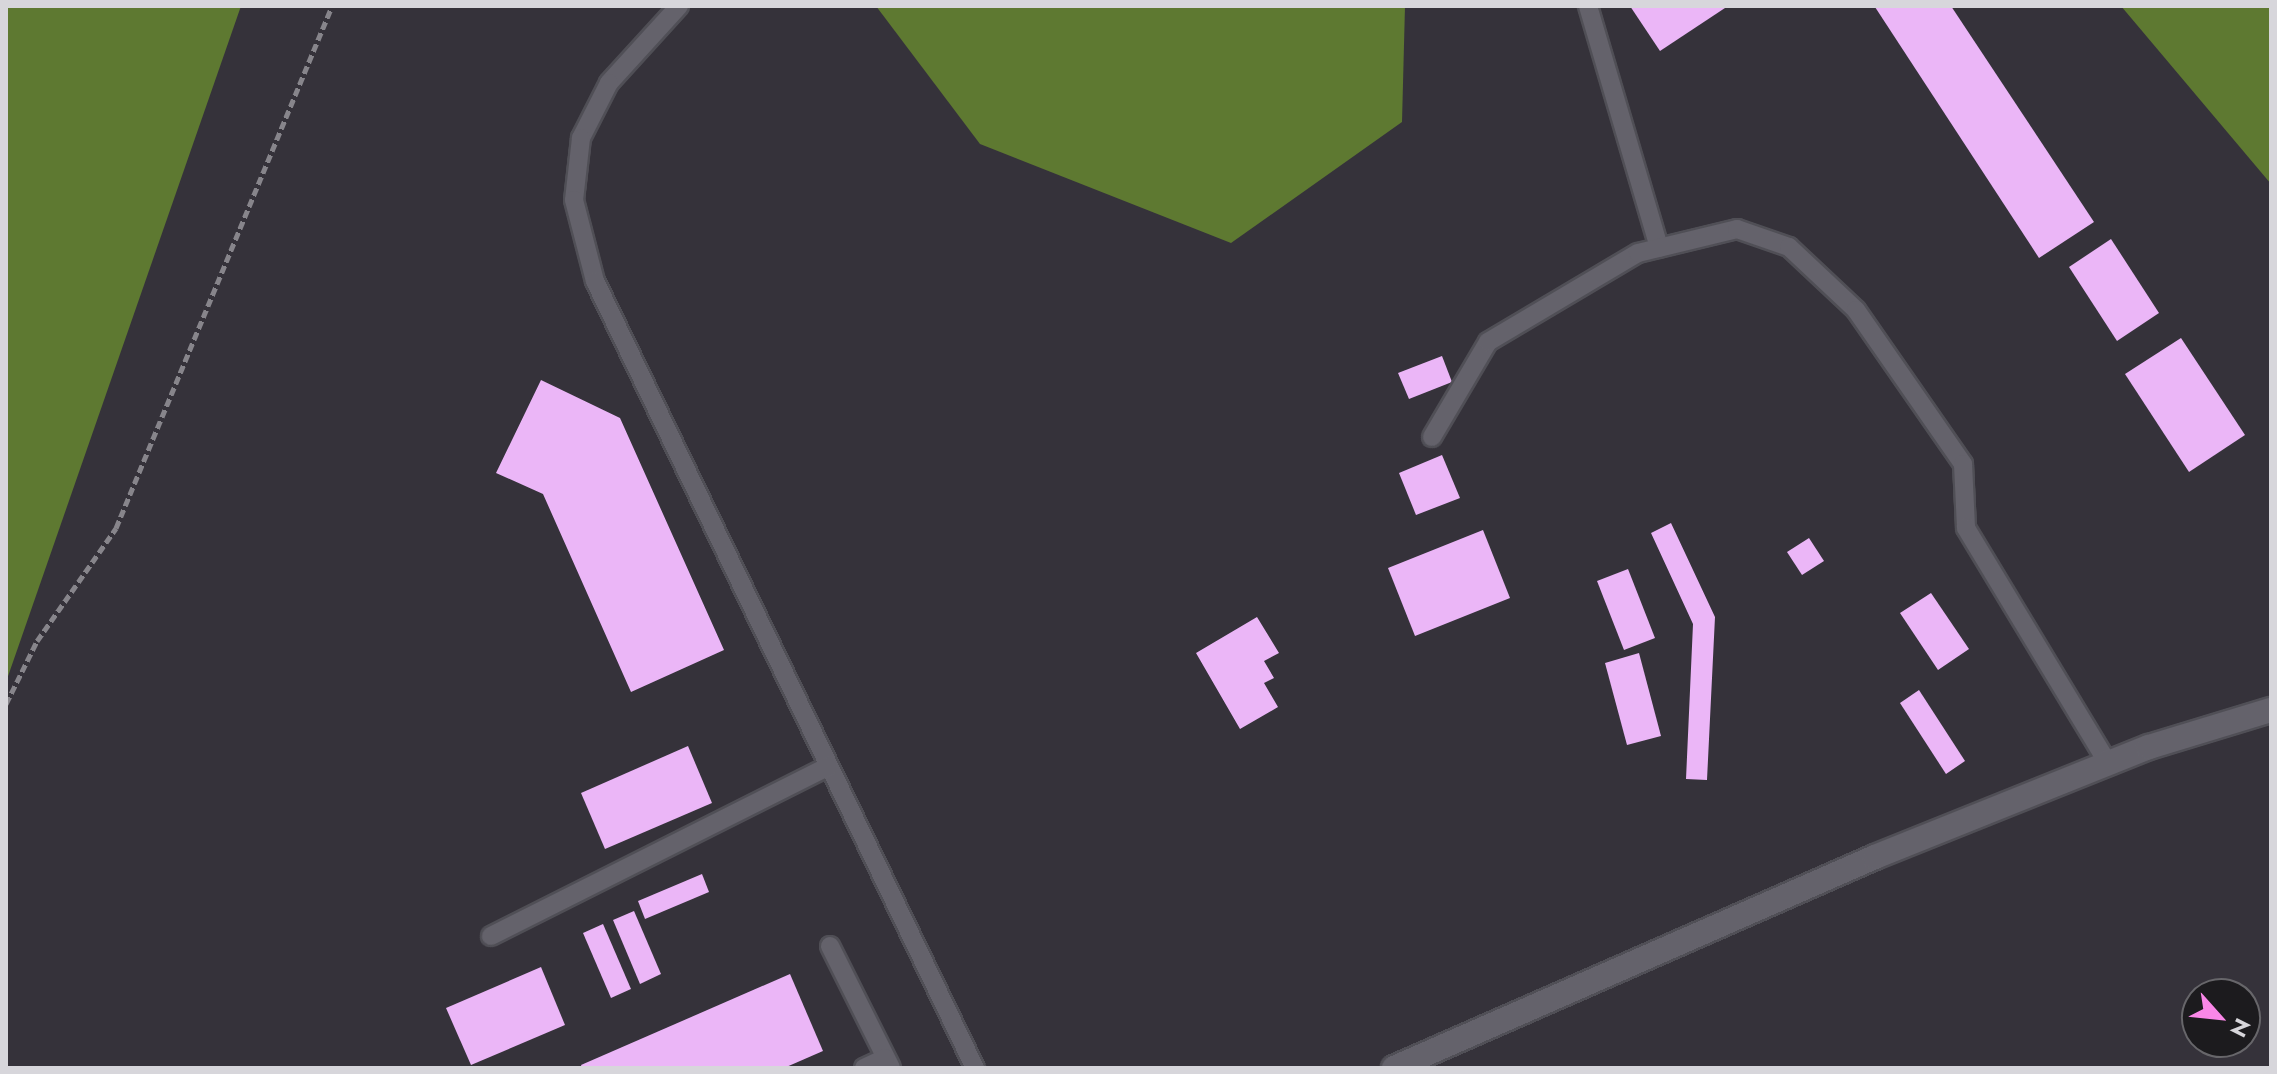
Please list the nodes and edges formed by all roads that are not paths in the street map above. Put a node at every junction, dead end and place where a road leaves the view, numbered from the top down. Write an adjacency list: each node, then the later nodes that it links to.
1 (679, 6): 7 (lane)
2 (1588, 6): 3 (lane)
3 (1659, 248): 4 (lane); 6 (lane)
4 (1432, 437)
5 (2271, 710): 6 (street)
6 (2108, 763): 13 (street)
7 (829, 766): 8 (lane); 12 (lane)
8 (491, 936)
9 (830, 946): 10 (lane)
10 (888, 1063): 11 (lane)
11 (864, 1068)
12 (975, 1068)
13 (1394, 1068)

